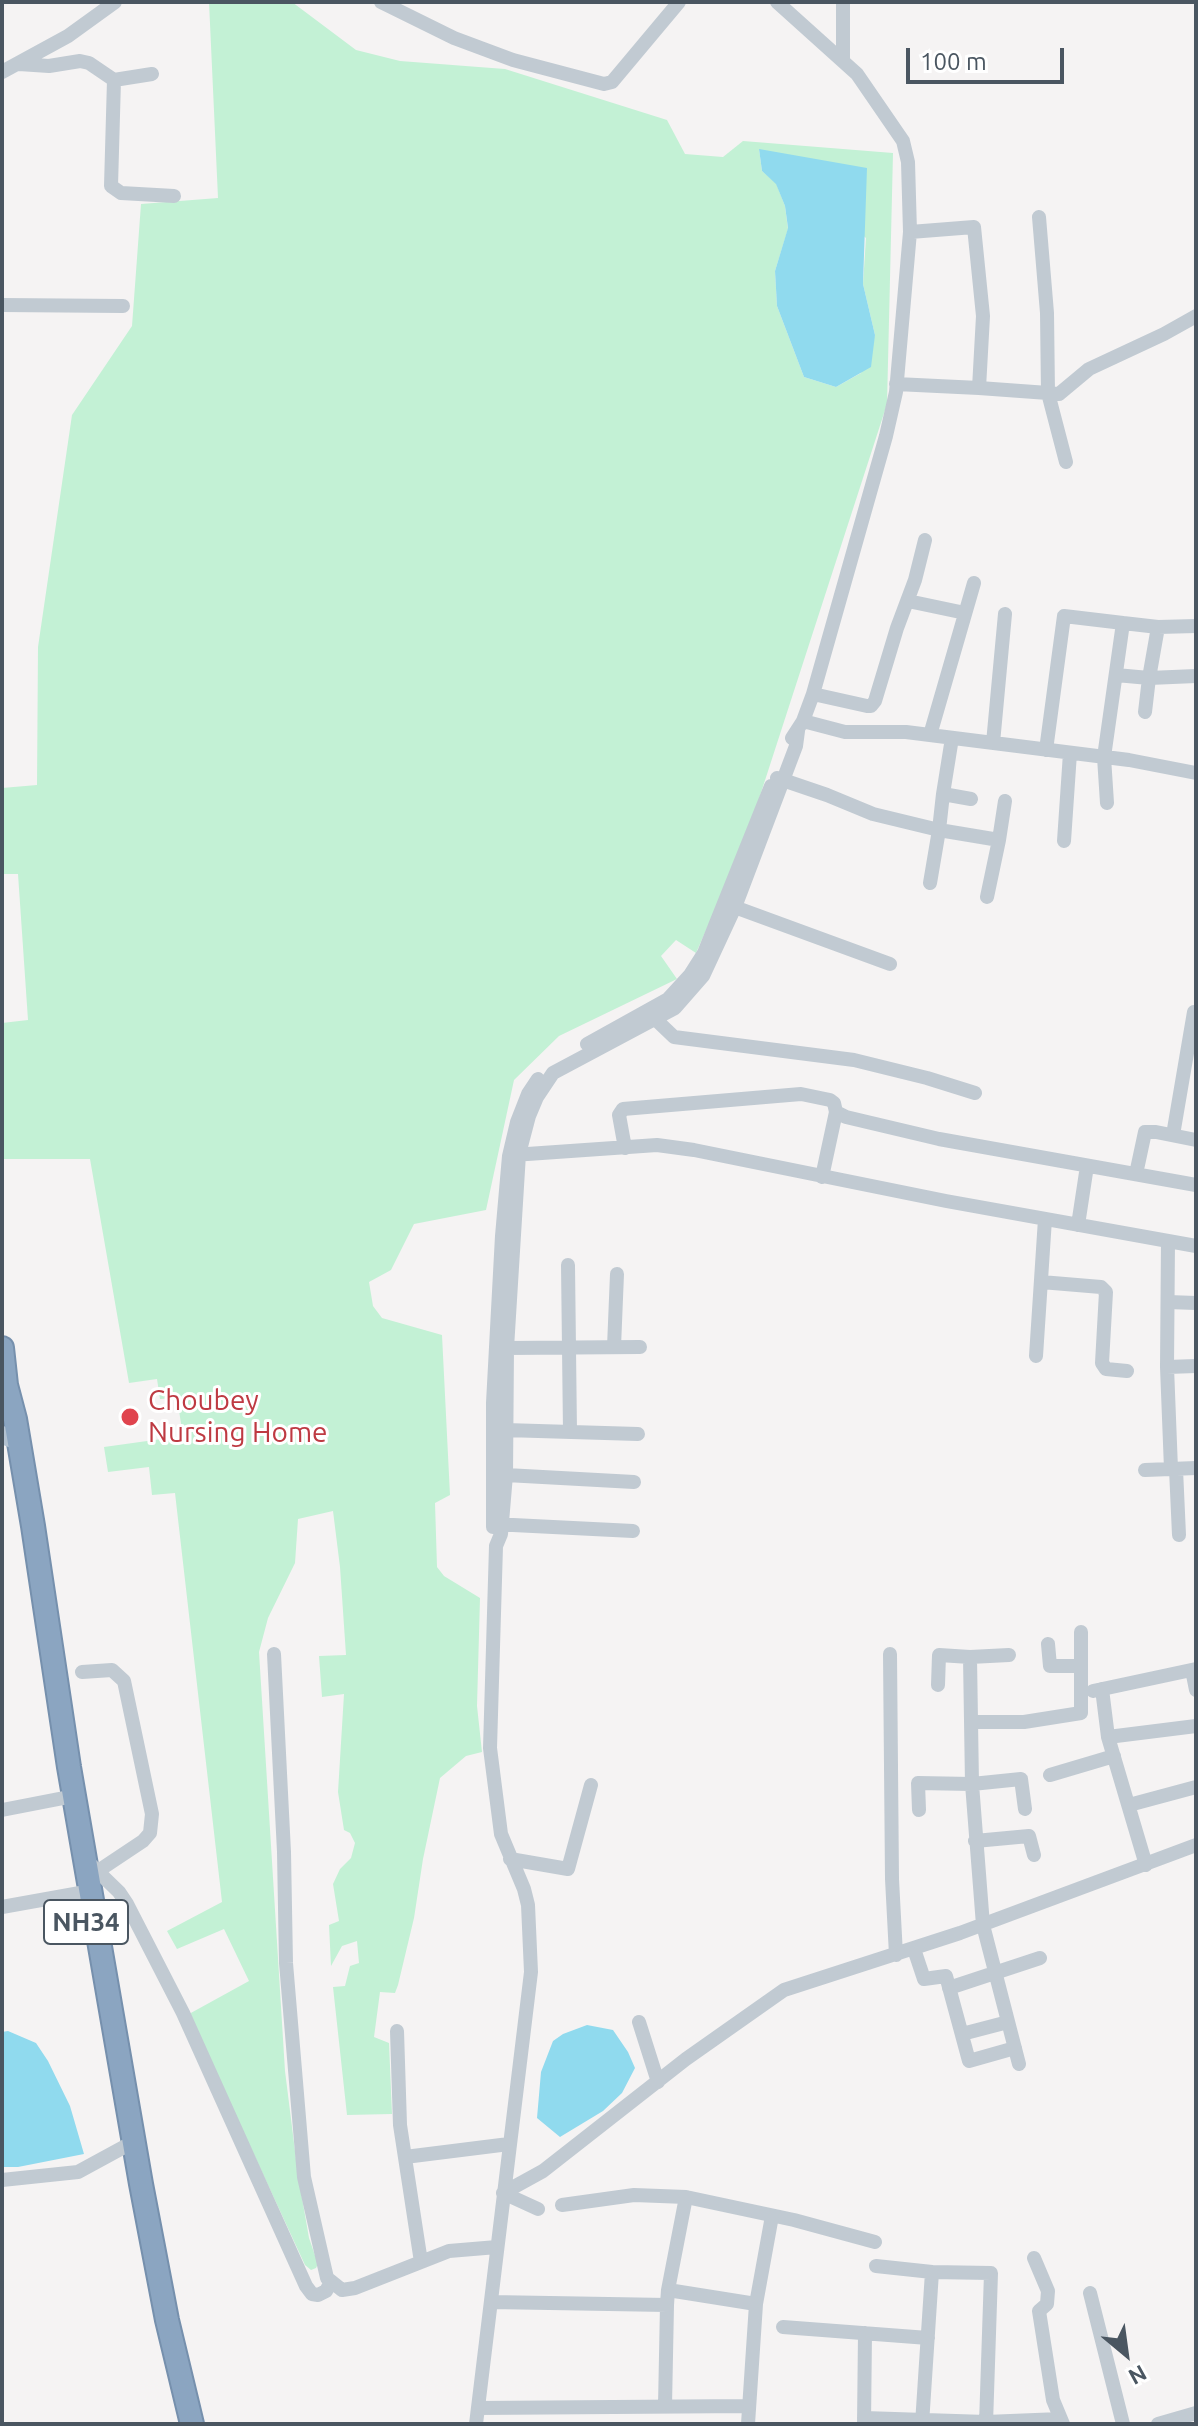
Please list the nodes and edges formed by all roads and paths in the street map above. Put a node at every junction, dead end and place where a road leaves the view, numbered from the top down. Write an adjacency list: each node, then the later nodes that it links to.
1 (115, 2): 7 (street)
2 (381, 2): 3 (street)
3 (679, 2)
4 (777, 2): 6 (street)
5 (843, 2): 6 (street)
6 (843, 61): 13 (street)
7 (19, 64): 8 (street); 10 (street)
8 (2, 72)
9 (152, 74): 10 (street)
10 (114, 80): 11 (street)
11 (174, 196)
12 (1039, 217): 19 (street)
13 (910, 232): 17 (street); 18 (street)
14 (2, 305): 15 (street)
15 (123, 306)
16 (1196, 316): 19 (street)
17 (896, 384): 18 (street); 32 (street)
18 (979, 388): 19 (street)
19 (1048, 393): 20 (street)
20 (1066, 462)
21 (925, 540): 23 (street)
22 (974, 583): 24 (street)
23 (908, 601): 24 (street); 32 (street)
24 (965, 613): 35 (street)
25 (1005, 614): 37 (street)
26 (1123, 623): 28 (street); 29 (street); 38 (street)
27 (1196, 626): 28 (street)
28 (1158, 627): 31 (street)
29 (1116, 675): 31 (street); 40 (street)
30 (1196, 676): 31 (street)
31 (1149, 678): 33 (street)
32 (813, 694): 34 (street)
33 (1145, 712)
34 (800, 726): 35 (street); 42 (street)
35 (930, 735): 36 (street)
36 (952, 738): 37 (street); 43 (street)
37 (993, 743): 38 (street)
38 (1046, 750): 39 (street)
39 (1070, 753): 40 (street); 49 (street)
40 (1104, 757): 41 (street); 46 (street)
41 (1196, 773)
42 (779, 778): 47 (street); 52 (street)
43 (943, 794): 44 (street); 47 (street)
44 (971, 799)
45 (1005, 801): 48 (street)
46 (1107, 803)
47 (939, 830): 48 (street); 50 (street)
48 (999, 840): 51 (street)
49 (1064, 841)
50 (930, 883)
51 (987, 897)
52 (730, 905): 53 (street); 55 (street)
53 (890, 964)
54 (1194, 1012): 58 (street)
55 (652, 1016): 56 (street); 61 (street)
56 (975, 1093)
57 (836, 1112): 60 (street); 62 (street); 64 (street)
58 (1173, 1135): 59 (street); 63 (street)
59 (1196, 1140)
60 (625, 1148): 61 (street); 64 (street)
61 (514, 1155): 78 (street); 93 (street)
62 (1087, 1166): 63 (street); 67 (street)
63 (1136, 1174): 65 (street)
64 (822, 1177): 66 (street)
65 (1196, 1185)
66 (1045, 1219): 67 (street); 72 (street)
67 (1078, 1225): 68 (street)
68 (1168, 1241): 69 (street); 73 (street)
69 (1196, 1246)
70 (568, 1265): 79 (street)
71 (617, 1274): 75 (street)
72 (1041, 1282): 80 (street); 83 (street)
73 (1168, 1302): 74 (street); 82 (street)
74 (1196, 1303)
75 (614, 1347): 76 (street); 79 (street)
76 (640, 1347)
77 (2, 1348): 84 (highway, NH34)
78 (507, 1348): 79 (street); 85 (street)
79 (568, 1348): 86 (street)
80 (1036, 1356)
81 (1196, 1366): 82 (street)
82 (1167, 1367): 89 (street)
83 (1127, 1371)
84 (7, 1426): 117 (highway, NH34)
85 (505, 1430): 86 (street); 91 (street)
86 (570, 1432): 87 (street)
87 (638, 1434)
88 (1196, 1468): 89 (street)
89 (1174, 1469): 90 (street); 95 (street)
90 (1145, 1470)
91 (506, 1475): 92 (street); 93 (street)
92 (634, 1482)
93 (497, 1524): 94 (street); 125 (street)
94 (633, 1531)
95 (1179, 1535)
96 (1081, 1632): 102 (street)
97 (1048, 1644): 102 (street)
98 (274, 1654): 158 (street)
99 (890, 1654): 132 (street)
100 (1009, 1655): 101 (street)
101 (970, 1657): 105 (street); 109 (street)
102 (1081, 1666): 108 (street)
103 (1194, 1670): 106 (street); 107 (street)
104 (82, 1672): 126 (street)
105 (938, 1685)
106 (1102, 1689): 108 (street); 111 (street)
107 (1196, 1690)
108 (1081, 1693): 109 (street)
109 (972, 1722): 114 (street)
110 (1196, 1726): 111 (street)
111 (1108, 1737): 112 (street)
112 (1114, 1756): 113 (street); 118 (street)
113 (1050, 1775)
114 (972, 1784): 119 (street); 121 (street); 122 (street)
115 (591, 1785): 125 (street)
116 (1196, 1787): 118 (street)
117 (69, 1797): 120 (street); 126 (highway, NH34); 128 (highway, NH34)
118 (1129, 1805): 127 (street)
119 (1025, 1809)
120 (2, 1810)
121 (919, 1810)
122 (975, 1841): 124 (street); 130 (street)
123 (1196, 1845): 127 (street)
124 (1034, 1855)
125 (510, 1859): 144 (street)
126 (92, 1865): 143 (highway, NH34); 158 (street)
127 (1146, 1865): 130 (street)
128 (80, 1893): 129 (street); 143 (highway, NH34)
129 (2, 1907)
130 (983, 1925): 131 (street); 134 (street)
131 (914, 1949): 132 (street); 135 (street)
132 (896, 1955): 142 (street)
133 (1040, 1958): 134 (street)
134 (996, 1975): 135 (street); 137 (street)
135 (949, 1988): 139 (street)
136 (639, 2022): 142 (street)
137 (1008, 2022): 139 (street); 140 (street)
138 (397, 2031): 145 (street)
139 (962, 2034): 140 (street)
140 (1015, 2048): 141 (street)
141 (1019, 2064)
142 (658, 2082): 147 (street)
143 (130, 2143): 146 (street); 176 (highway, NH34); 177 (highway, NH34)
144 (509, 2144): 145 (street); 147 (street)
145 (405, 2157): 155 (street)
146 (2, 2180)
147 (503, 2193): 150 (street); 153 (street)
148 (686, 2197): 149 (street); 151 (street); 160 (street)
149 (562, 2205)
150 (538, 2209)
151 (772, 2216): 152 (street); 162 (street)
152 (875, 2242)
153 (497, 2247): 155 (street); 161 (street)
154 (1034, 2258): 172 (street)
155 (421, 2262): 158 (street)
156 (876, 2266): 157 (street)
157 (932, 2272): 165 (street); 175 (street)
158 (331, 2282)
159 (1090, 2293): 181 (street)
160 (668, 2298): 161 (street); 162 (street); 166 (street)
161 (491, 2302): 169 (street)
162 (756, 2304): 167 (street)
163 (783, 2327): 164 (street)
164 (865, 2333): 165 (street); 171 (street)
165 (928, 2338): 174 (street)
166 (665, 2406): 167 (street); 168 (street)
167 (748, 2406): 180 (street)
168 (584, 2407): 169 (street); 179 (street)
169 (478, 2408): 178 (street)
170 (1196, 2413): 173 (street)
171 (864, 2421): 174 (street)
172 (1062, 2421): 175 (street)
173 (1182, 2421): 182 (street)
174 (922, 2422): 175 (street)
175 (986, 2423)
176 (180, 2424)
177 (192, 2424)
178 (476, 2424)
179 (585, 2424)
180 (748, 2424)
181 (1123, 2424)
182 (1158, 2424)

